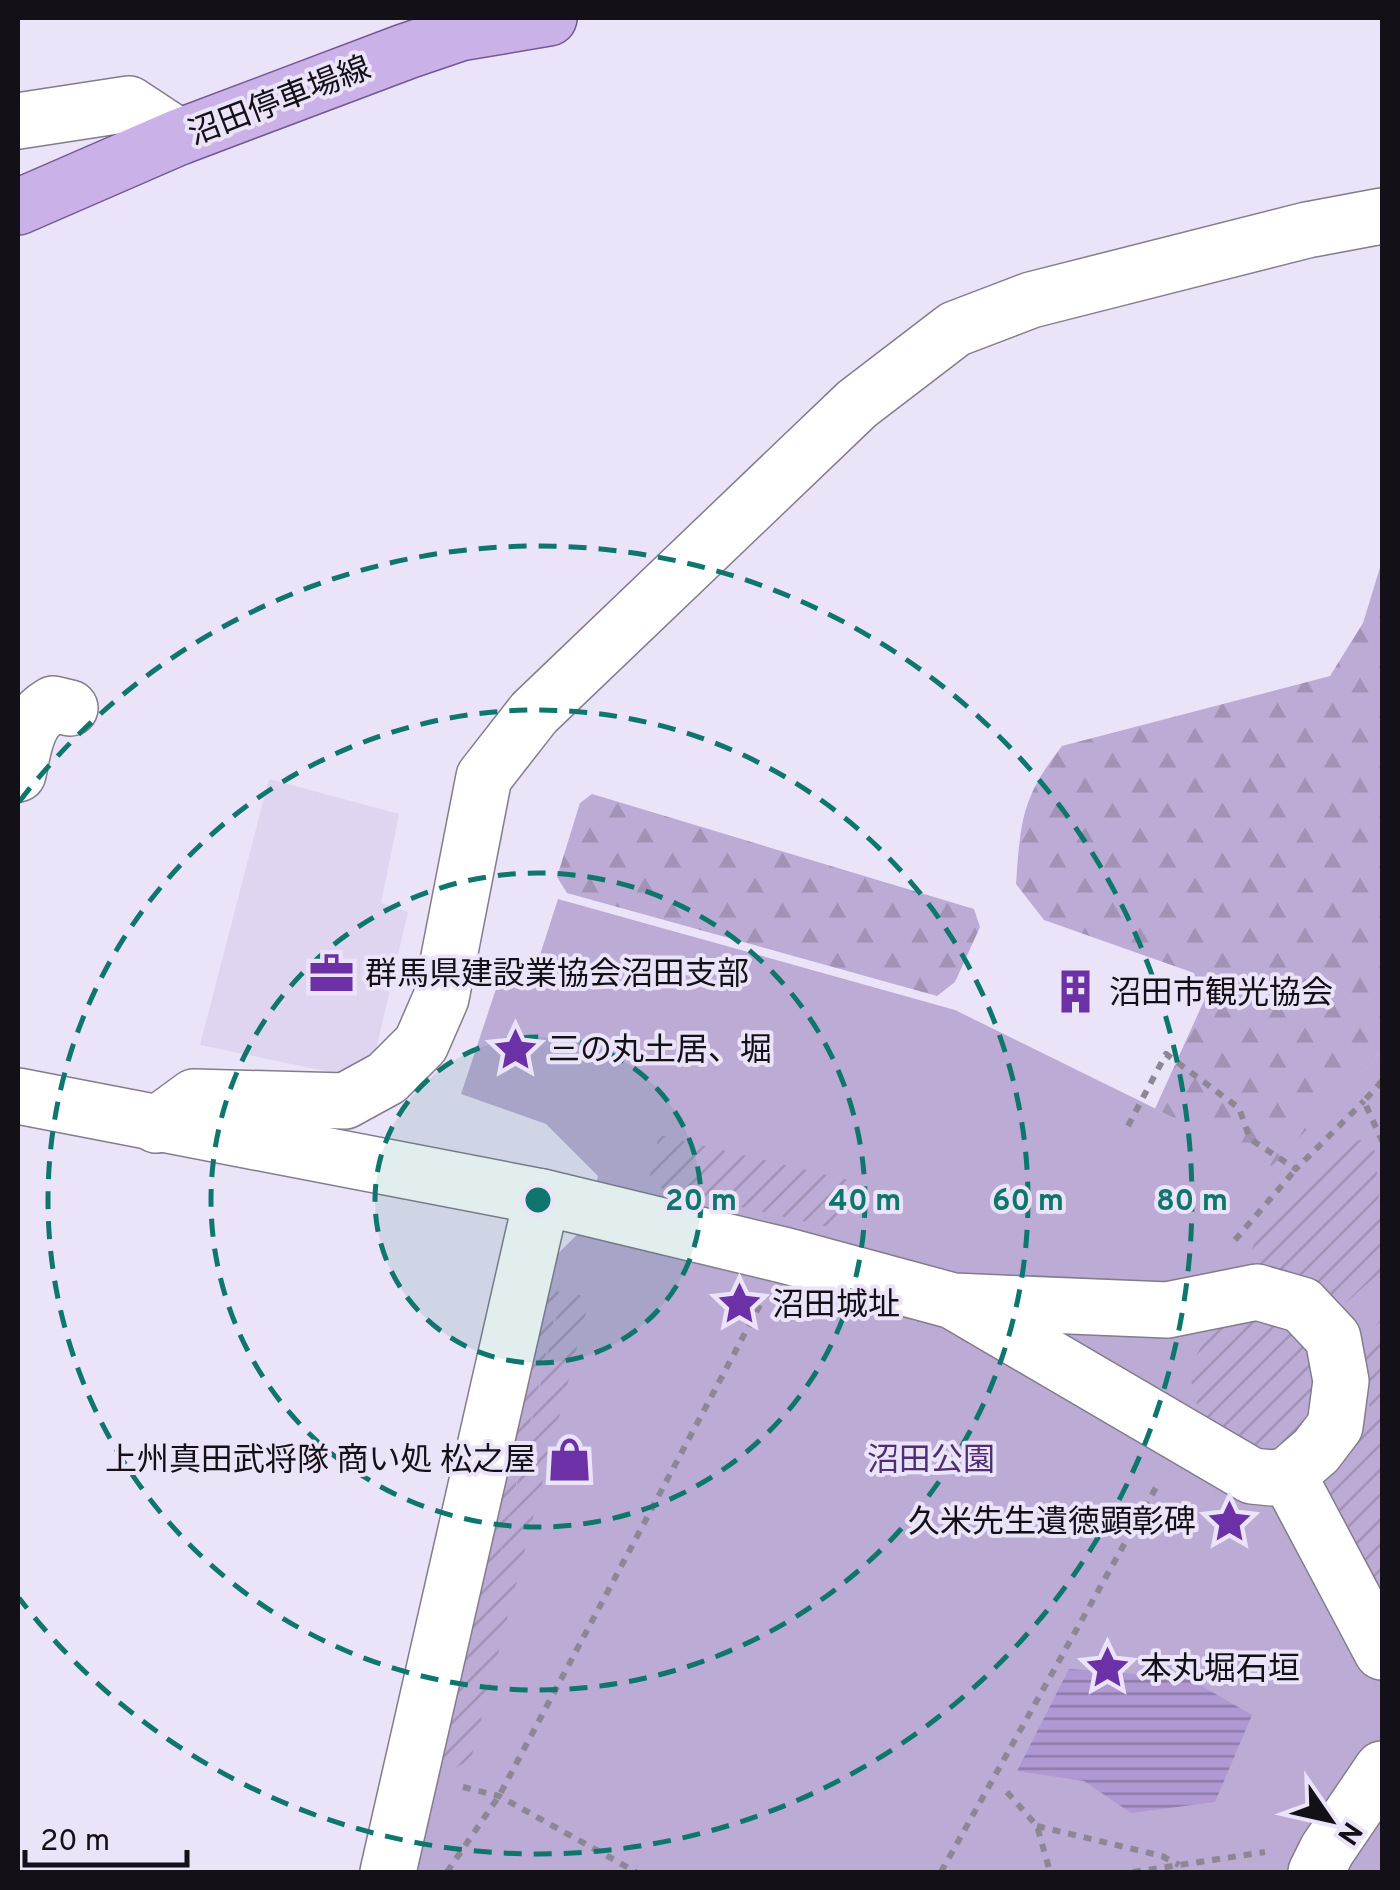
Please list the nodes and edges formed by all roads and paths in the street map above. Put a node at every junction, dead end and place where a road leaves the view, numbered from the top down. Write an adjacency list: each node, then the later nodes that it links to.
1 (550, 18): 3 (main road, 沼田停車場線)
2 (18, 121): 3 (street)
3 (179, 137): 4 (main road, 沼田停車場線)
4 (18, 207)
5 (1382, 216): 11 (street)
6 (70, 708): 7 (street)
7 (18, 774)
8 (1382, 1081): 10 (path)
9 (18, 1096): 11 (street)
10 (1364, 1100): 12 (path); 13 (path)
11 (156, 1125): 14 (street)
12 (1128, 1126)
13 (1382, 1141)
14 (542, 1197): 15 (street); 21 (street)
15 (787, 1256): 16 (street); 23 (path)
16 (953, 1301): 17 (street); 17 (street)
17 (1288, 1475): 19 (street)
18 (1160, 1481): 30 (path)
19 (1382, 1652)
20 (1382, 1770): 25 (street)
21 (413, 1774): 23 (path); 27 (street)
22 (1007, 1792): 24 (path)
23 (499, 1796): 28 (path); 29 (path)
24 (1037, 1826): 26 (path); 31 (path)
25 (1321, 1861): 26 (path)
26 (1179, 1865): 32 (path)
27 (388, 1872)
28 (446, 1872)
29 (636, 1872)
30 (941, 1872)
31 (1050, 1872)
32 (1132, 1872)

